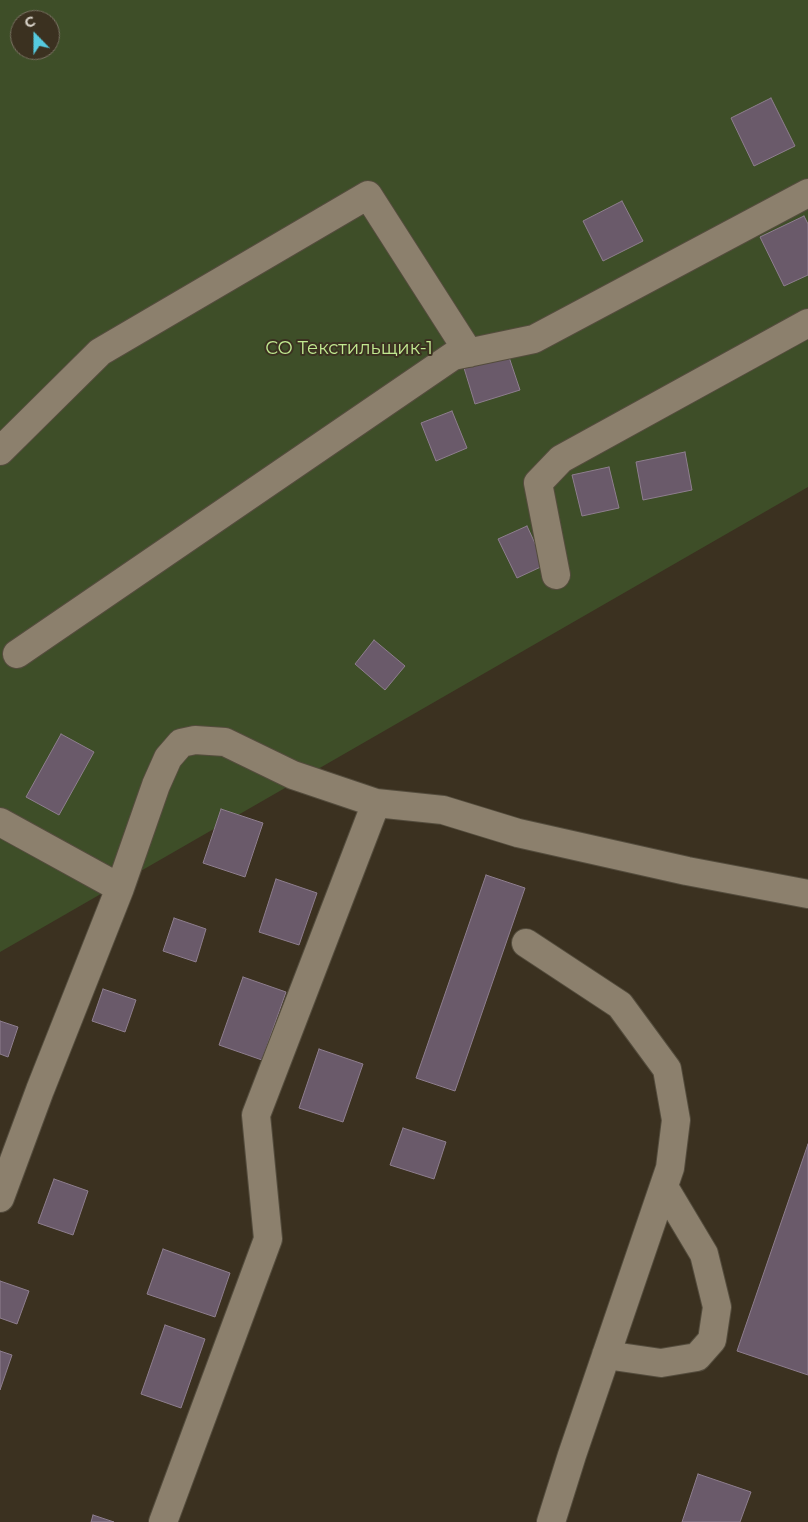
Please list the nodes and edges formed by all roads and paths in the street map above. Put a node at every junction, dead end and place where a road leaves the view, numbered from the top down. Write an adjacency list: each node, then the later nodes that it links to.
1 (808, 193): 3 (street)
2 (808, 323): 5 (street)
3 (469, 353): 4 (street); 6 (street)
4 (0, 451)
5 (556, 575)
6 (18, 654)
7 (376, 803): 9 (street); 10 (street); 15 (street)
8 (0, 822): 9 (street)
9 (120, 888): 13 (street)
10 (808, 894)
11 (526, 943): 12 (street)
12 (664, 1187): 14 (street); 14 (street)
13 (0, 1198)
14 (606, 1355): 16 (street)
15 (163, 1522)
16 (551, 1522)

